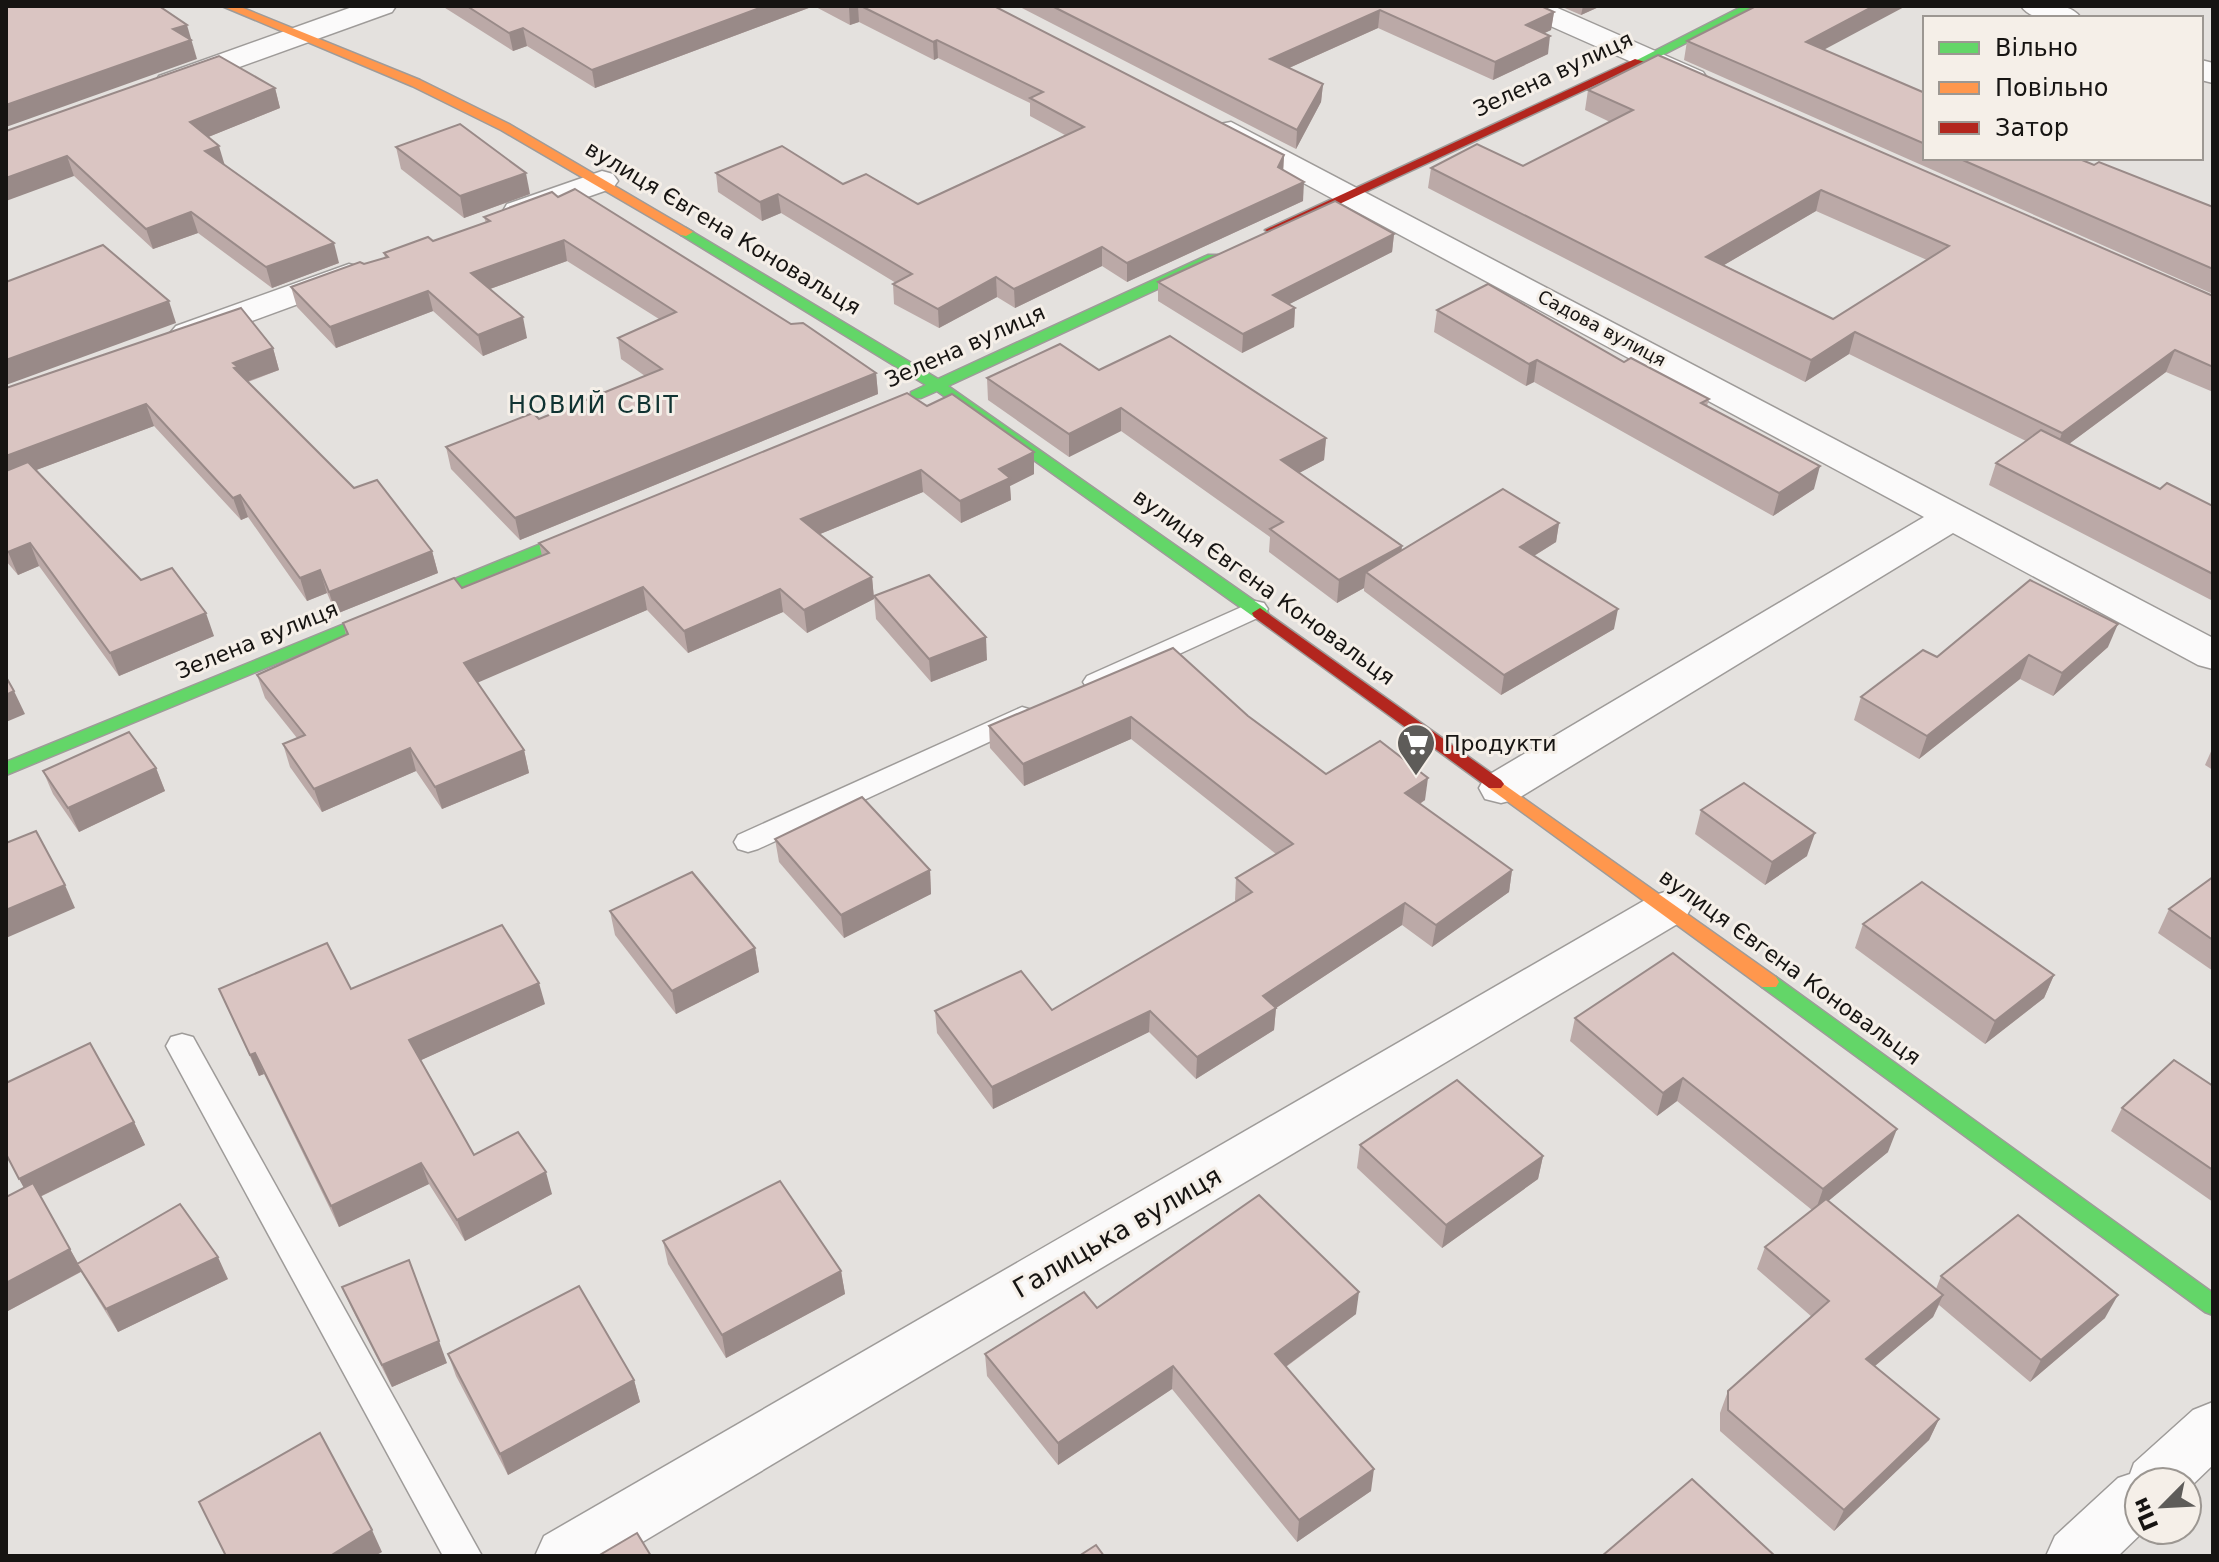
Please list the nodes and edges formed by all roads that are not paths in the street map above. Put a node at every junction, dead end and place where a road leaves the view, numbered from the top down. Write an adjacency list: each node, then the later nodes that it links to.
1 (228, 6): 7 (street, вулиця Євгена Коновальця)
2 (382, 6): 7 (street)
3 (1529, 6): 8 (street)
4 (1752, 6): 8 (street, Зелена вулиця)
5 (2035, 6): 6 (street)
6 (2062, 16)
7 (302, 34): 10 (street); 12 (street, вулиця Євгена Коновальця)
8 (1648, 58): 9 (street); 13 (street, Зелена вулиця)
9 (1720, 90)
10 (139, 93)
11 (1198, 114): 13 (street, Садова вулиця)
12 (602, 181): 14 (street); 17 (street, вулиця Євгена Коновальця)
13 (1351, 193): 17 (street, Зелена вулиця); 19 (street, Садова вулиця)
14 (482, 224)
15 (378, 263): 16 (street)
16 (155, 345)
17 (939, 386): 18 (street, Зелена вулиця); 21 (street, вулиця Євгена Коновальця)
18 (896, 404)
19 (1953, 516): 22 (street, Садова вулиця); 24 (street)
20 (618, 518): 23 (street, Зелена вулиця)
21 (1255, 609): 24 (street, вулиця Євгена Коновальця); 25 (lane)
22 (2213, 655)
23 (6, 769)
24 (1501, 788): 26 (street, вулиця Євгена Коновальця)
25 (748, 842)
26 (1668, 908): 28 (street, вулиця Євгена Коновальця); 33 (street, Галицька вулиця)
27 (182, 1046): 32 (lane)
28 (2213, 1305)
29 (2213, 1428): 30 (street)
30 (2172, 1466)
31 (2123, 1512): 34 (street)
32 (463, 1556)
33 (565, 1556)
34 (2076, 1556)

